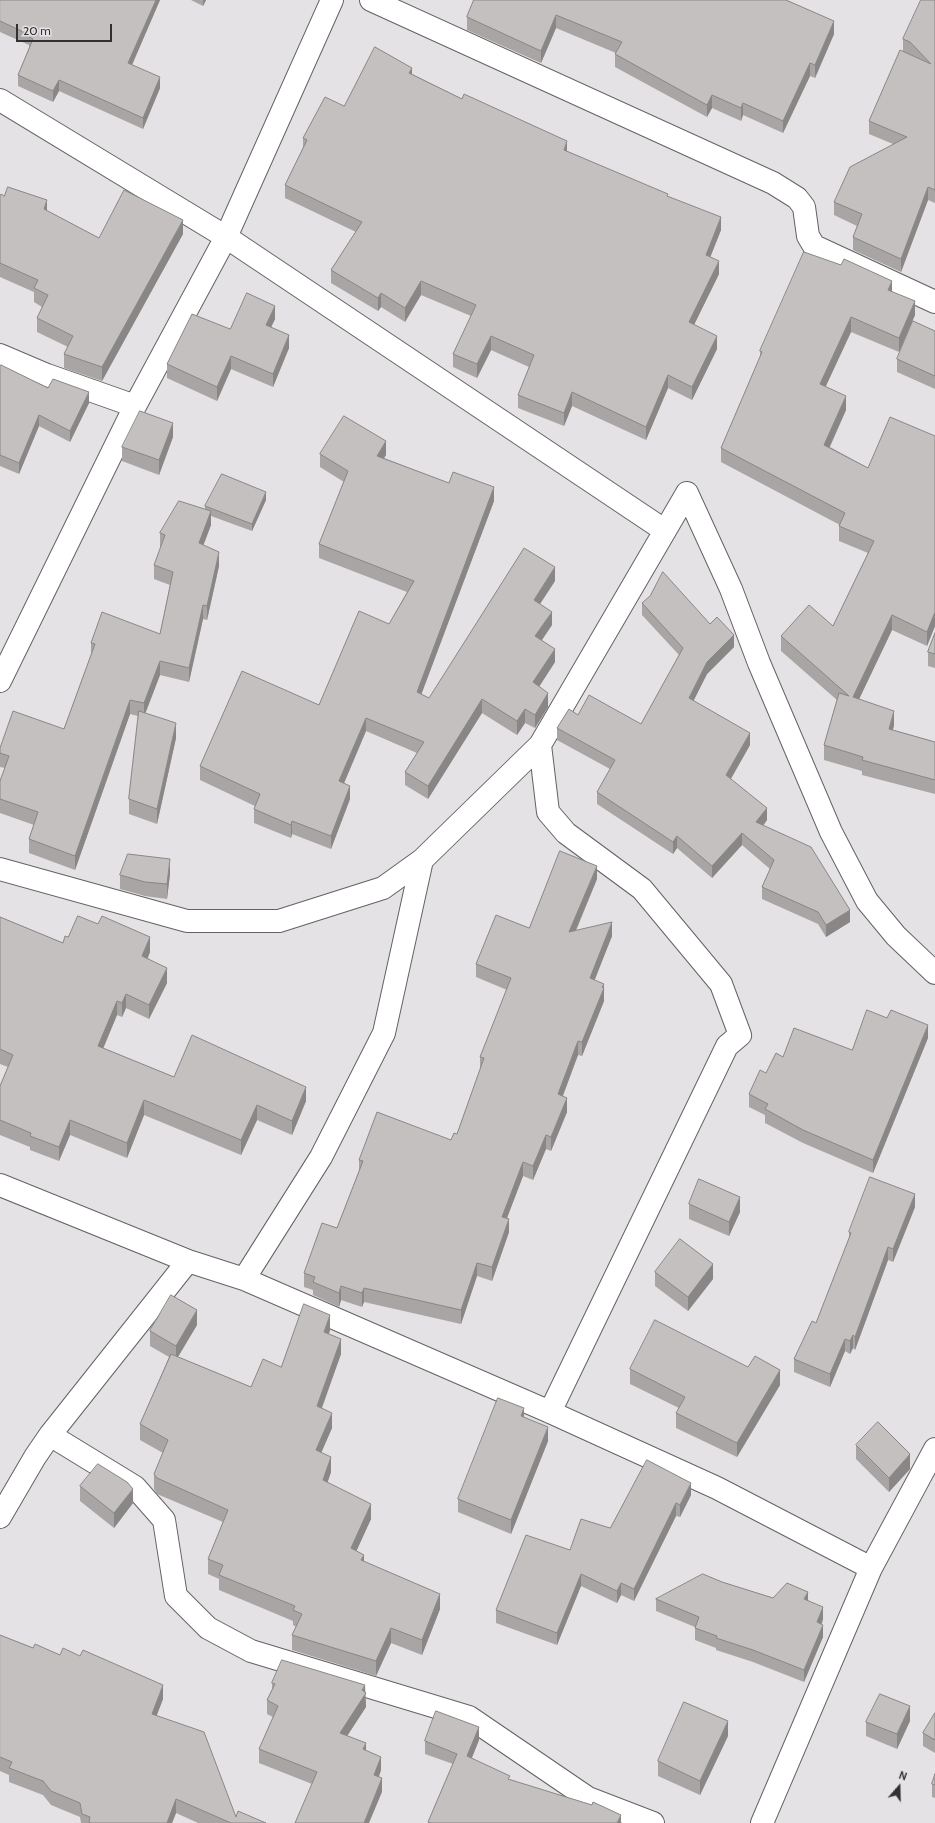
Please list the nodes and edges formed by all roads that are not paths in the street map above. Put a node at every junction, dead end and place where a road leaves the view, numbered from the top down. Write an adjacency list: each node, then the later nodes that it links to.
1 (332, 0): 4 (street)
2 (371, 0): 5 (street)
3 (0, 100): 4 (street)
4 (226, 237): 7 (street); 8 (street)
5 (935, 302)
6 (0, 355): 7 (street)
7 (135, 406): 9 (street)
8 (664, 530): 10 (street); 13 (street)
9 (0, 680)
10 (540, 745): 11 (street); 17 (street)
11 (422, 860): 12 (street); 16 (street)
12 (0, 869)
13 (935, 973)
14 (0, 1184): 15 (street)
15 (188, 1261): 16 (street); 18 (street)
16 (244, 1279): 17 (street)
17 (550, 1412): 21 (street)
18 (50, 1435): 20 (street); 22 (street)
19 (935, 1449): 21 (street)
20 (0, 1517)
21 (871, 1568): 23 (street)
22 (652, 1823)
23 (762, 1823)

